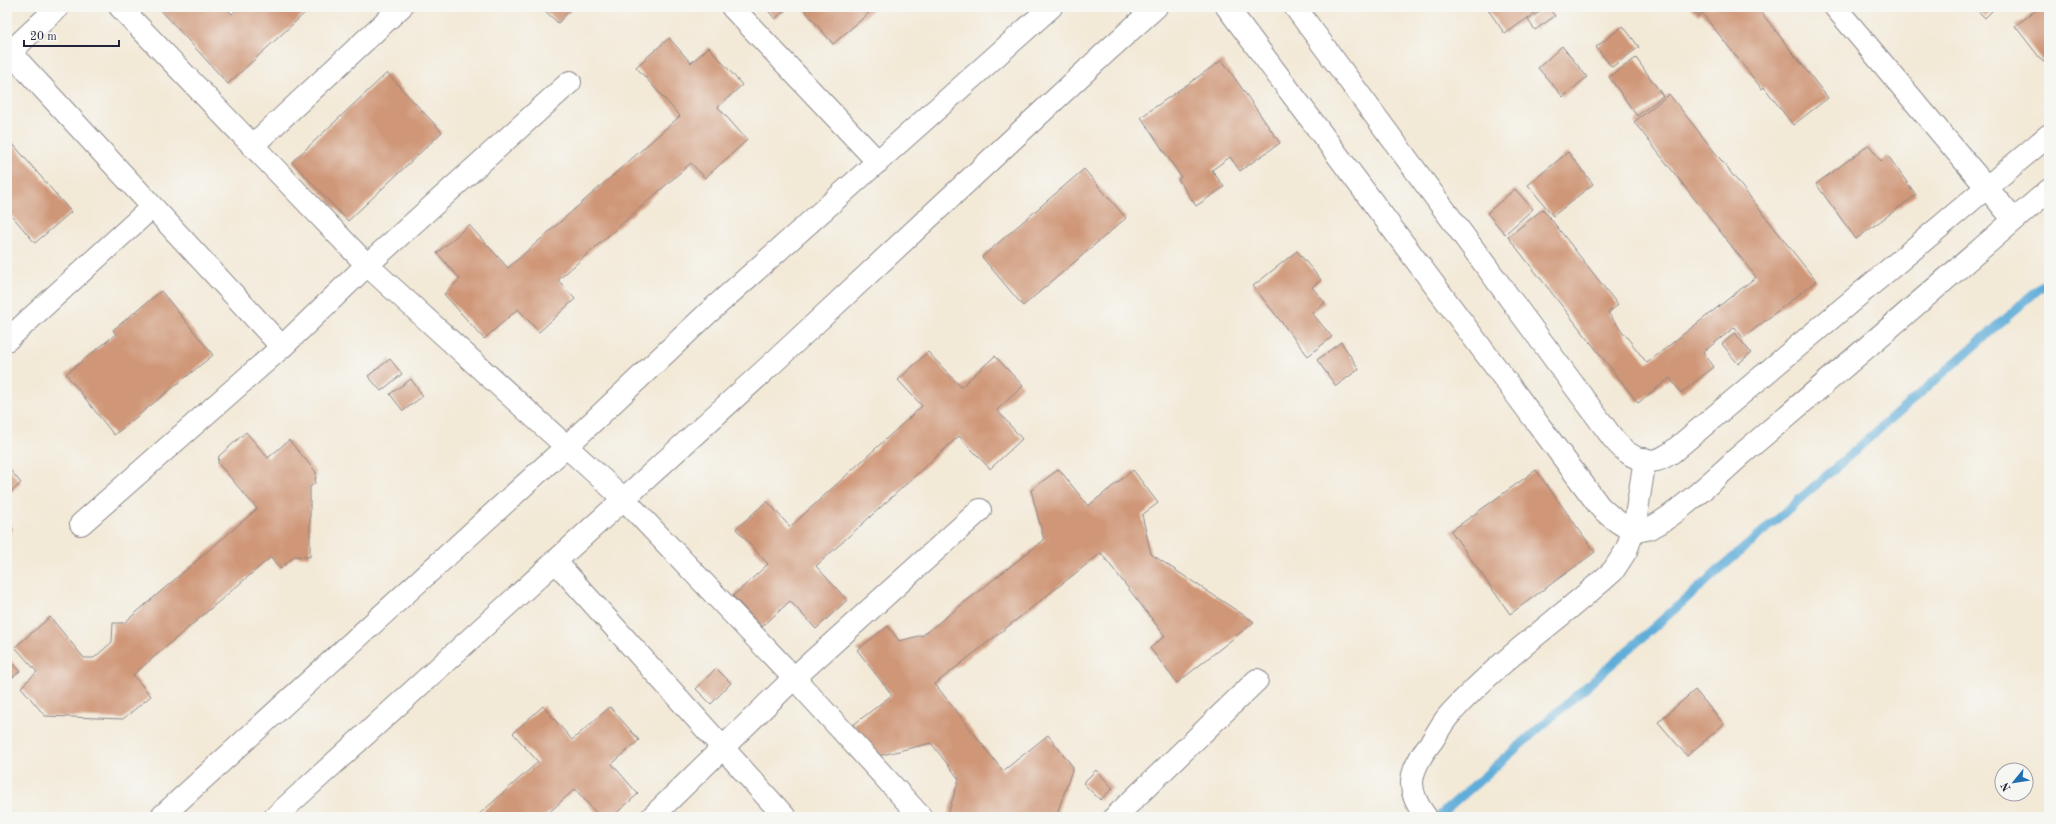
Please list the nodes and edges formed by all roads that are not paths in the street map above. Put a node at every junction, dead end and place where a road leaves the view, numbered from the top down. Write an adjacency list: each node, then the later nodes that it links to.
1 (58, 7): 10 (street)
2 (120, 7): 13 (street)
3 (401, 7): 13 (street)
4 (732, 7): 14 (street)
5 (1051, 7): 14 (street)
6 (1156, 7): 24 (street)
7 (1227, 7): 27 (street)
8 (1295, 7): 23 (street)
9 (1835, 7): 15 (street)
10 (8, 52): 17 (street)
11 (570, 82): 19 (street)
12 (2049, 135): 15 (street)
13 (252, 146): 19 (street)
14 (878, 162): 22 (street)
15 (1986, 188): 18 (street); 23 (street)
16 (2049, 190): 18 (street)
17 (152, 207): 20 (street); 21 (street)
18 (2014, 220): 27 (street)
19 (367, 266): 21 (street); 22 (street)
20 (7, 340)
21 (282, 348): 26 (street)
22 (566, 447): 24 (street); 33 (street)
23 (1645, 459): 27 (street)
24 (624, 499): 28 (street); 29 (street)
25 (980, 510): 29 (street)
26 (81, 524)
27 (1634, 529): 32 (street)
28 (555, 561): 31 (street); 34 (street)
29 (794, 678): 31 (street); 37 (street)
30 (1257, 680): 38 (street)
31 (723, 749): 35 (street); 36 (street)
32 (1424, 814)
33 (161, 817)
34 (275, 817)
35 (652, 817)
36 (785, 817)
37 (921, 817)
38 (1115, 817)

